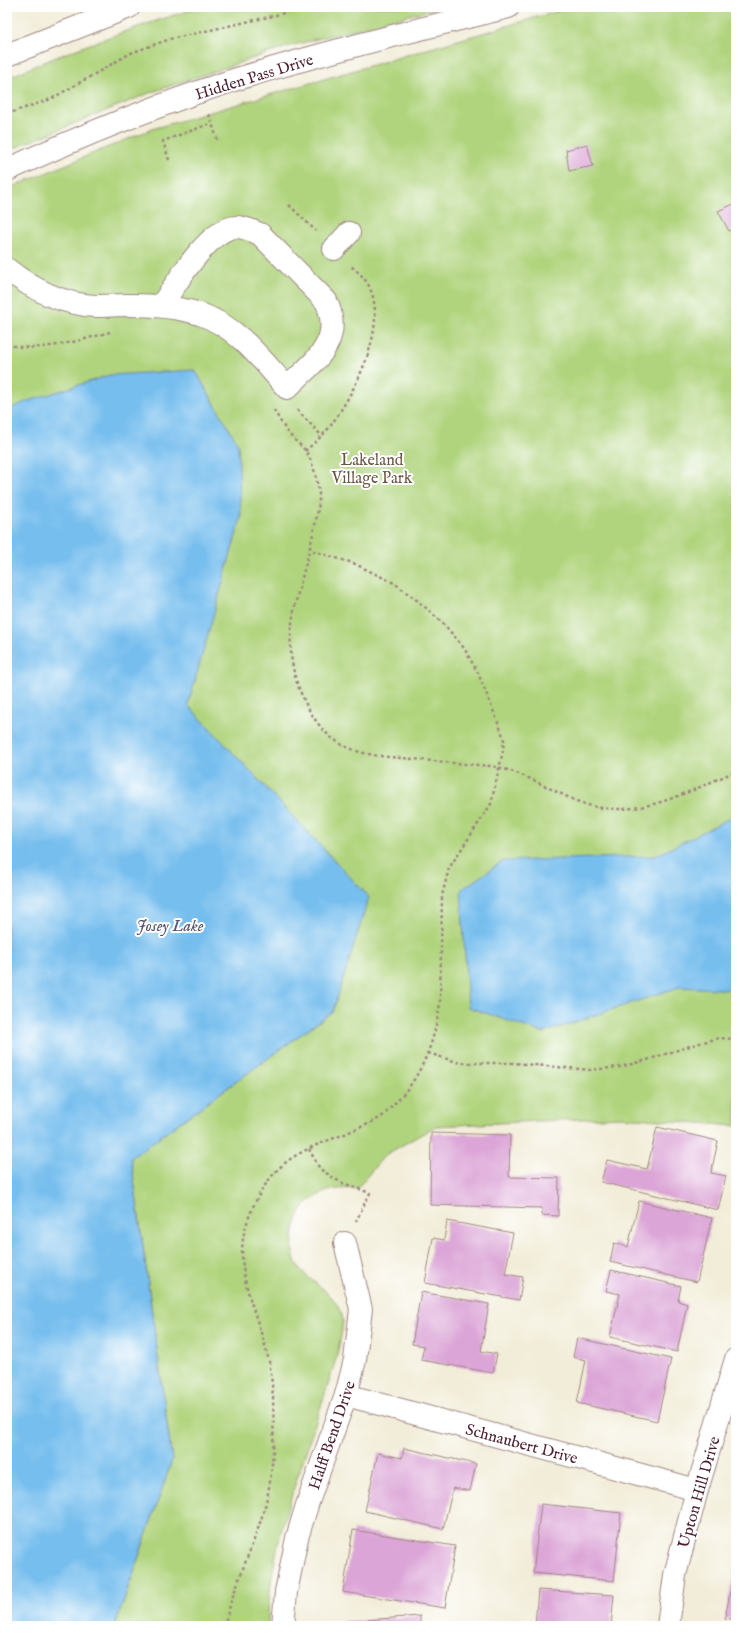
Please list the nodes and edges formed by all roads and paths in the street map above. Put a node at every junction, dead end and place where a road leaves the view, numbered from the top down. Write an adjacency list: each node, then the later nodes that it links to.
1 (129, 7): 4 (street)
2 (304, 7): 6 (path)
3 (508, 7): 5 (street, Hidden Pass Drive)
4 (7, 55)
5 (202, 91): 7 (path); 10 (street, Hidden Pass Drive)
6 (7, 114)
7 (212, 123): 8 (path); 9 (path)
8 (218, 142)
9 (169, 160)
10 (7, 170)
11 (349, 233): 12 (street)
12 (334, 249)
13 (7, 269): 14 (street)
14 (161, 306): 17 (street); 17 (street)
15 (113, 331): 16 (path)
16 (7, 344)
17 (287, 388): 19 (path)
18 (273, 408): 20 (path)
19 (322, 436)
20 (310, 550): 21 (path); 21 (path)
21 (500, 768): 22 (path); 24 (path)
22 (736, 771)
23 (736, 1039): 24 (path)
24 (428, 1053): 25 (path)
25 (309, 1149): 26 (path); 30 (path)
26 (345, 1243): 28 (street, Halff Bend Drive)
27 (736, 1359): 29 (street, Upton Hill Drive)
28 (346, 1395): 29 (street, Schnaubert Drive); 31 (street, Halff Bend Drive)
29 (697, 1490): 32 (street, Upton Hill Drive)
30 (224, 1626)
31 (283, 1626)
32 (668, 1626)

